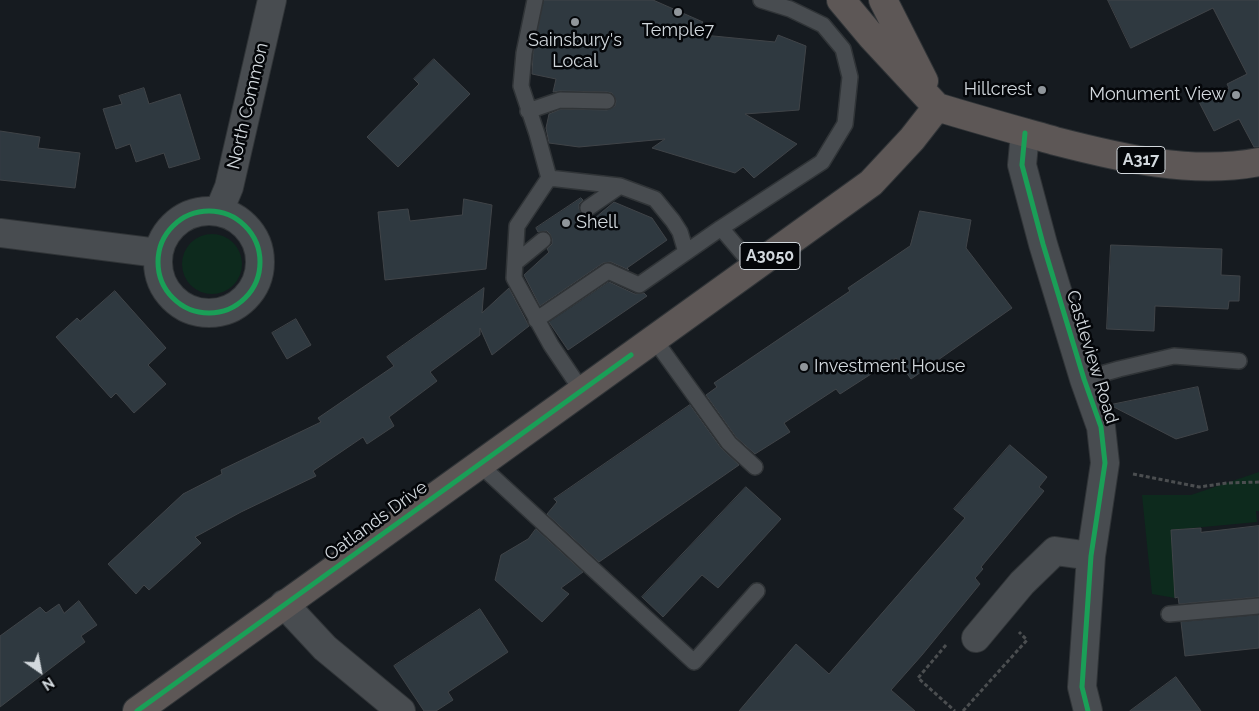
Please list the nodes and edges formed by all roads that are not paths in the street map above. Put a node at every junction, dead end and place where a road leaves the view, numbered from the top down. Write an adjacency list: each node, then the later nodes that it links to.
1 (272, 0): 15 (street, North Common)
2 (535, 0): 9 (lane)
3 (761, 0): 6 (lane)
4 (883, 0): 8 (main road)
5 (845, 4): 6 (lane); 8 (main road)
6 (823, 25): 16 (lane)
7 (607, 101): 9 (lane)
8 (937, 107): 10 (main road, A317); 22 (main road, Oatlands Drive / A3050)
9 (528, 111): 12 (lane)
10 (1025, 133): 11 (main road, A317); 26 (street, Castleview Road)
11 (1259, 162)
12 (549, 178): 13 (lane); 21 (lane)
13 (620, 186): 14 (lane); 19 (lane)
14 (588, 208)
15 (219, 211): 20 (street); 20 (street)
16 (721, 228): 19 (lane); 22 (lane)
17 (0, 233): 20 (street)
18 (543, 240): 21 (lane)
19 (686, 252): 23 (lane)
20 (158, 253)
21 (515, 263): 23 (lane)
22 (754, 268): 24 (main road, Oatlands Drive / A3050)
23 (536, 320): 27 (lane)
24 (654, 339): 27 (main road, Oatlands Drive / A3050); 29 (lane)
25 (1239, 361): 26 (lane)
26 (1084, 379): 30 (street, Castleview Road)
27 (582, 390): 28 (main road, Oatlands Drive / A3050)
28 (479, 464): 31 (lane); 32 (main road, Oatlands Drive / A3050)
29 (756, 466)
30 (1091, 556): 35 (street); 38 (street, Castleview Road)
31 (757, 591)
32 (284, 604): 36 (main road, Oatlands Drive / A3050); 37 (street)
33 (1259, 606): 34 (lane)
34 (1170, 614)
35 (976, 638)
36 (137, 711)
37 (401, 711)
38 (1088, 711)

